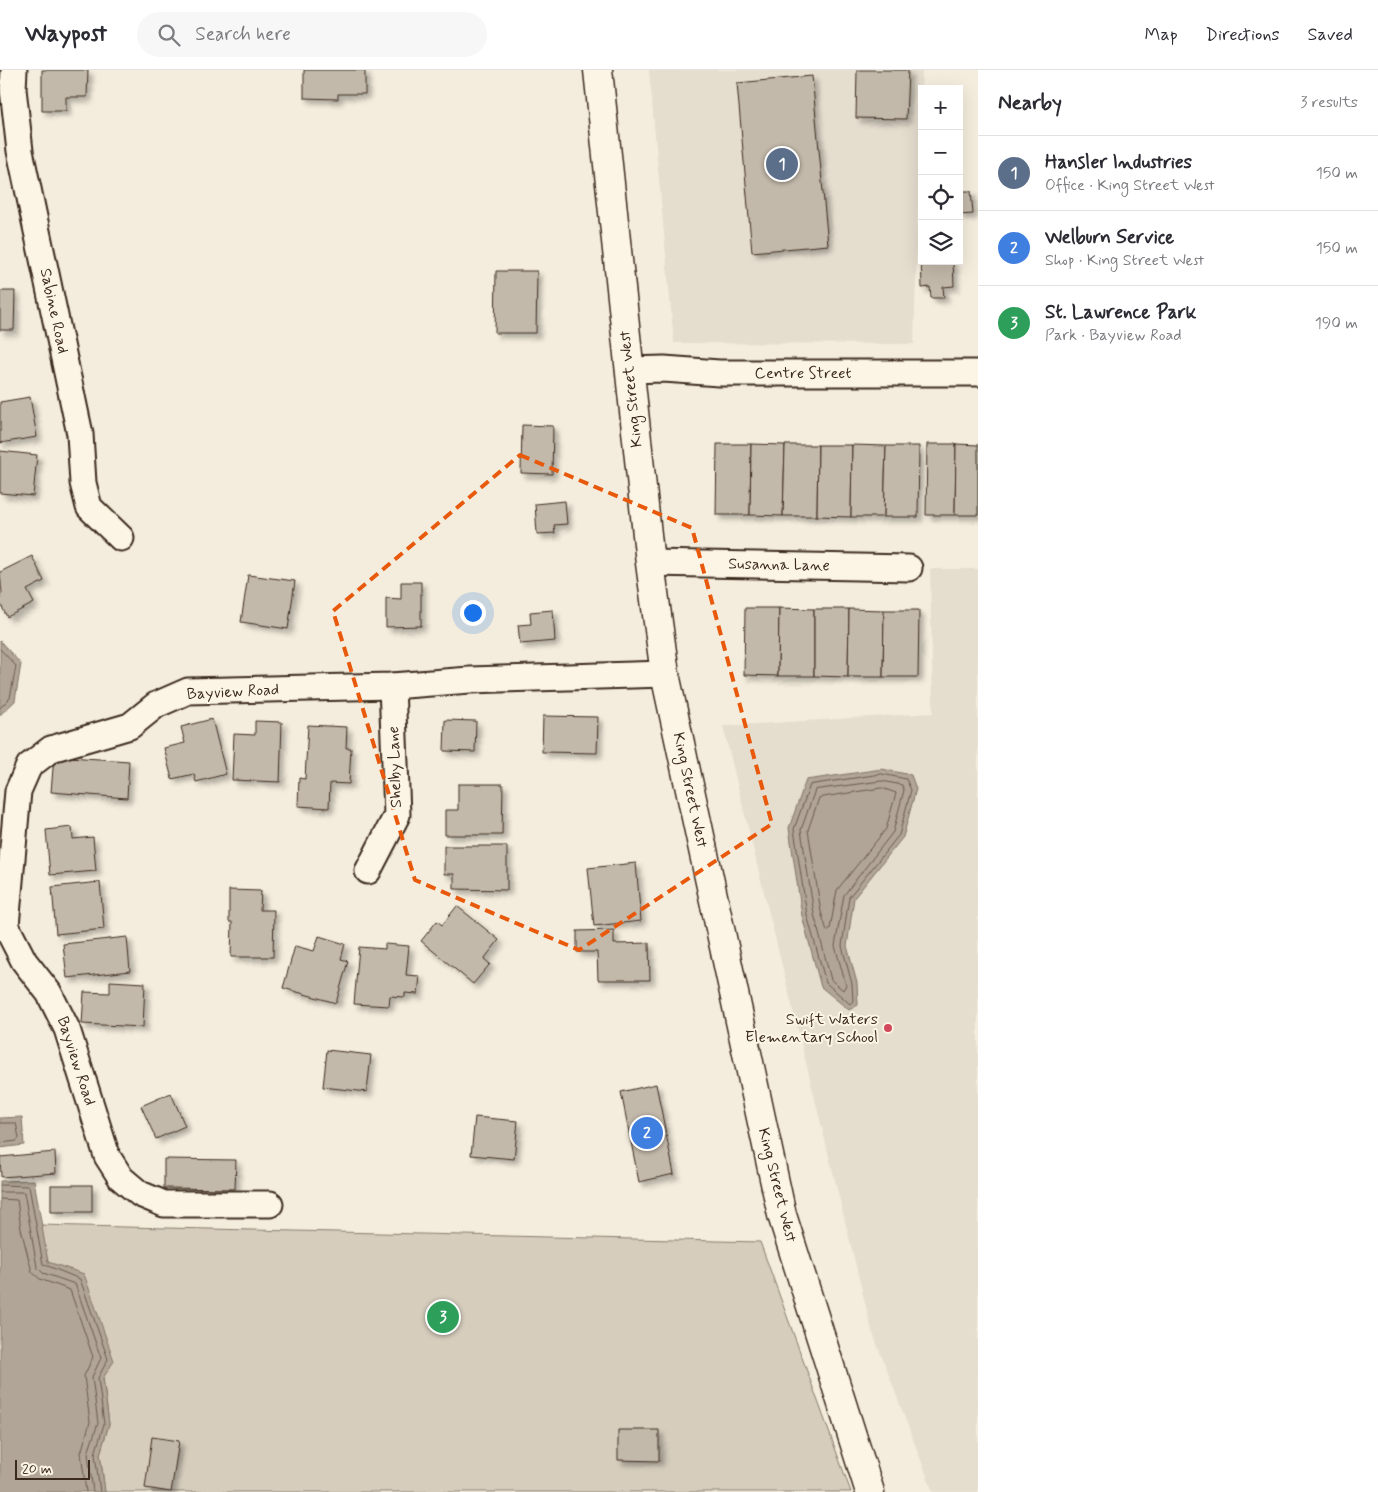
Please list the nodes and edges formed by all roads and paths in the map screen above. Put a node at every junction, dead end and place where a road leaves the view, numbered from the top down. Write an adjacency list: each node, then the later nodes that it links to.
1 (14, 70): 5 (street, Sabine Road)
2 (598, 70): 3 (main road, King Street West)
3 (629, 370): 4 (street, Centre Street); 6 (main road, King Street West)
4 (978, 373)
5 (121, 538)
6 (650, 562): 7 (street, Susanna Lane); 8 (main road, King Street West)
7 (909, 568)
8 (665, 674): 9 (street, Bayview Road); 12 (main road, King Street West)
9 (392, 686): 10 (street, Shelby Lane); 11 (street, Bayview Road)
10 (368, 871)
11 (270, 1204)
12 (870, 1492)

